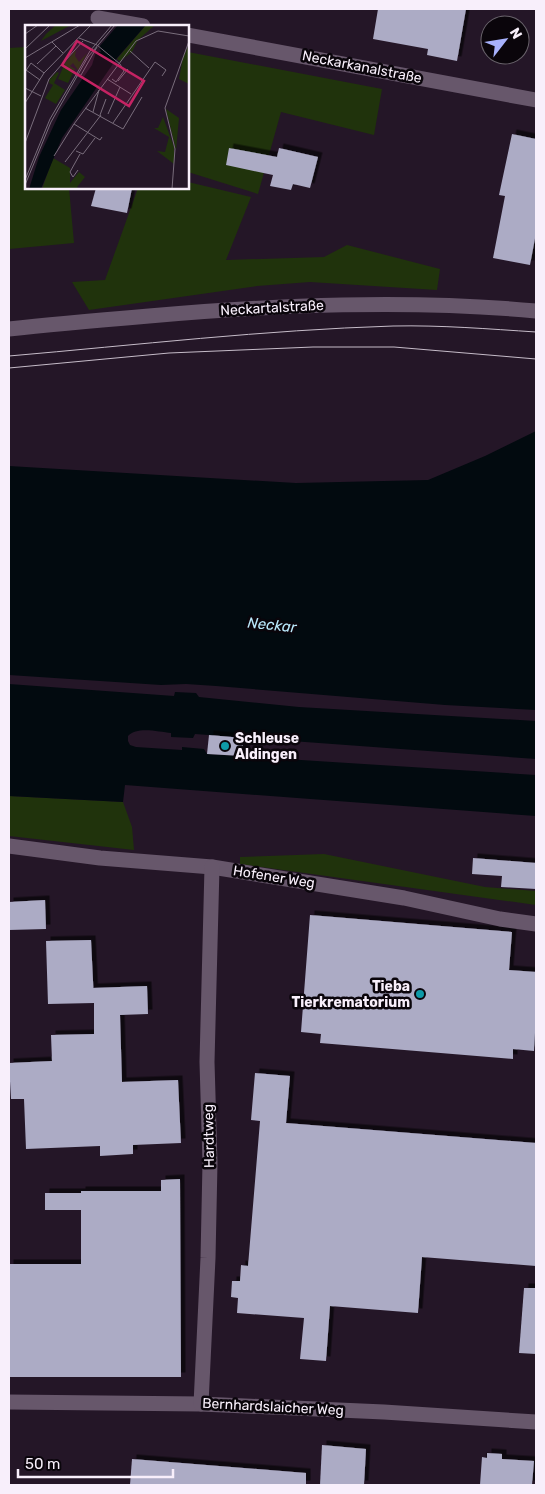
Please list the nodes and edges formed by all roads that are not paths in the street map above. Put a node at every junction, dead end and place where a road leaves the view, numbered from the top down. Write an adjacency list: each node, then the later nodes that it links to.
1 (98, 18): 2 (street)
2 (138, 25)
3 (189, 34): 4 (street, Neckarkanalstraße)
4 (536, 100)
5 (536, 311): 6 (street, Neckartalstraße)
6 (9, 329)
7 (9, 846): 8 (street, Hofener Weg)
8 (212, 867): 9 (street, Hofener Weg); 11 (street, Hardtweg)
9 (536, 924)
10 (9, 1402): 11 (street, Bernhardslaicher Weg)
11 (201, 1404): 12 (street, Bernhardslaicher Weg)
12 (536, 1422)

